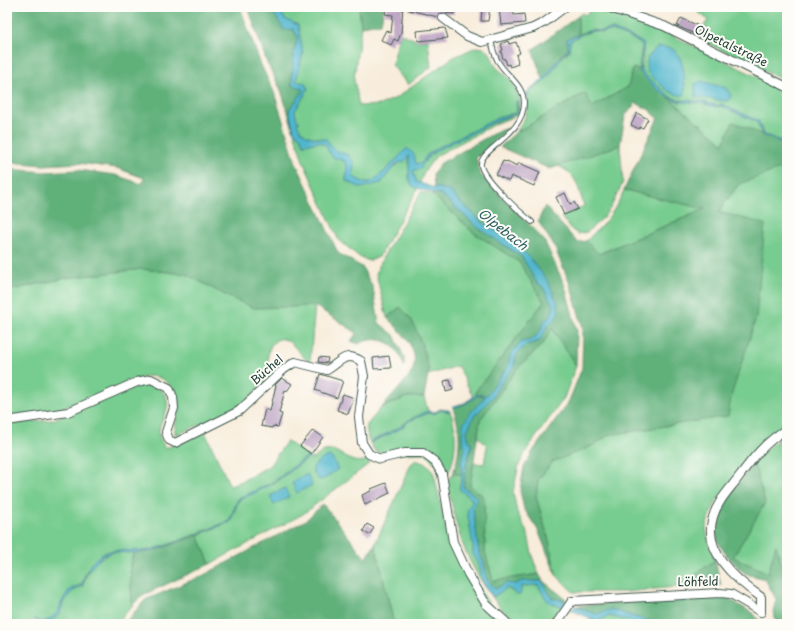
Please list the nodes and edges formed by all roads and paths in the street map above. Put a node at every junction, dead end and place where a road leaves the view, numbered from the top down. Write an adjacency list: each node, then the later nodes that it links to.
1 (566, 7): 4 (street)
2 (607, 7): 5 (street, Olpetalstraße)
3 (443, 18): 4 (street)
4 (490, 40): 6 (lane)
5 (787, 87)
6 (532, 222)
7 (7, 421): 9 (street, Büchel)
8 (787, 429): 10 (street, Löhfeld)
9 (508, 624)
10 (556, 624)

